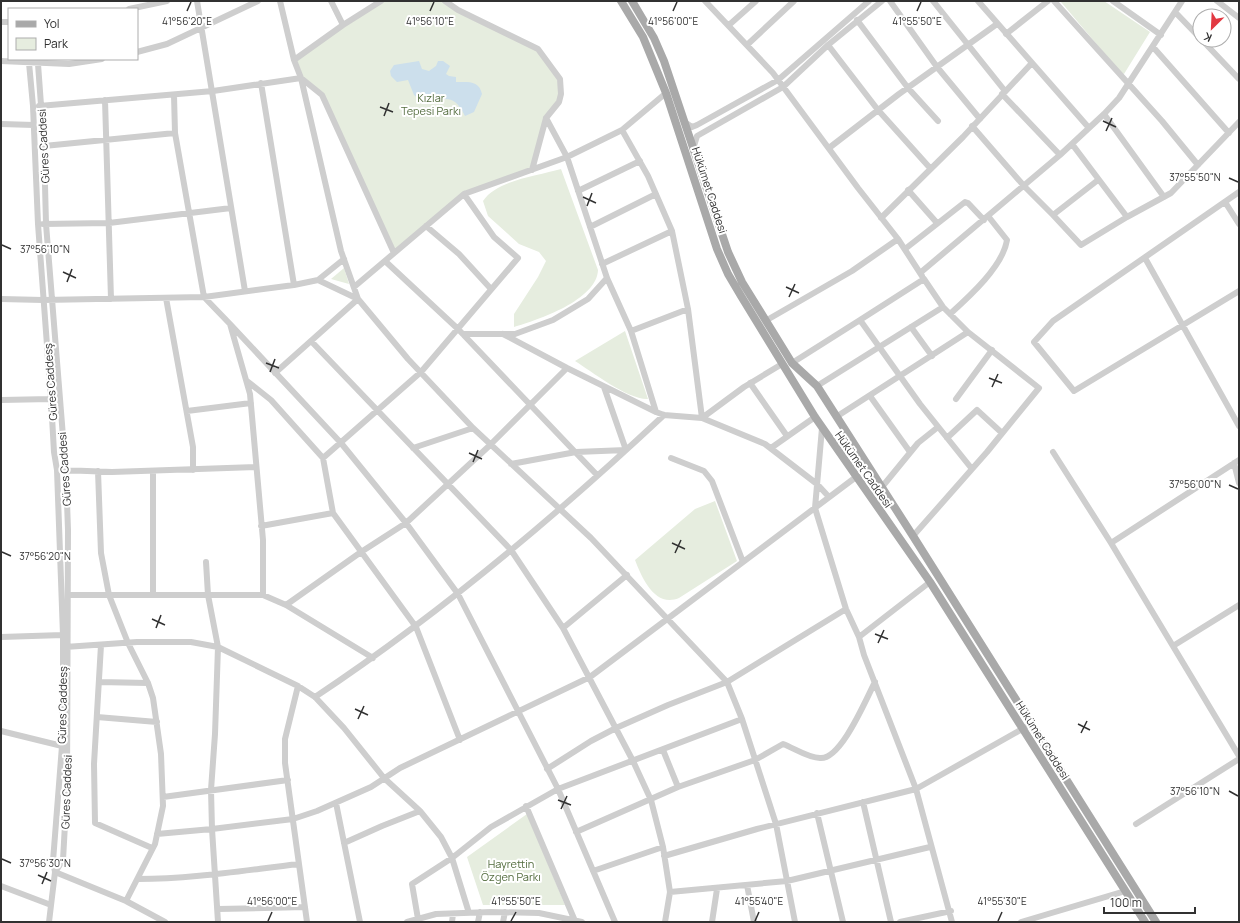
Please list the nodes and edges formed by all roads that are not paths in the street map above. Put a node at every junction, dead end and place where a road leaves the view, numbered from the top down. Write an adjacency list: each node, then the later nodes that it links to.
1 (167, 1): 23 (street)
2 (198, 1): 30 (street)
3 (258, 1): 30 (street)
4 (280, 1): 41 (street)
5 (331, 1): 28 (street)
6 (381, 1): 28 (street)
7 (445, 1): 63 (street)
8 (621, 1): 56 (main road, Hükümet Caddesi)
9 (632, 1): 67 (main road)
10 (705, 1): 29 (street)
11 (756, 1): 29 (street)
12 (794, 1): 35 (street)
13 (869, 1): 49 (street)
14 (882, 1): 26 (street)
15 (890, 1): 46 (street)
16 (933, 1): 34 (street)
17 (978, 1): 27 (street)
18 (1048, 1): 32 (street)
19 (1054, 1): 51 (street)
20 (1113, 1): 33 (street)
21 (1182, 1): 24 (street)
22 (1217, 1): 25 (street)
23 (134, 8)
24 (1174, 12): 31 (street); 33 (street)
25 (1239, 18)
26 (857, 20): 36 (street); 53 (street)
27 (997, 24): 32 (street); 34 (street)
28 (343, 25): 41 (street)
29 (729, 25): 35 (street)
30 (202, 26): 39 (street); 54 (street)
31 (1192, 30)
32 (1006, 34): 45 (street)
33 (1161, 35): 37 (street)
34 (968, 44): 46 (street); 55 (street)
35 (747, 45): 49 (street)
36 (828, 45): 52 (street); 61 (street)
37 (1153, 47): 51 (street); 74 (street)
38 (1210, 48): 48 (street)
39 (138, 52)
40 (95, 60): 44 (street)
41 (294, 60): 47 (street)
42 (1, 62): 43 (street)
43 (29, 63): 44 (street); 59 (street, Güres Caddesş)
44 (38, 64): 60 (street, Güres Caddesi)
45 (1032, 64): 55 (street); 71 (street)
46 (937, 67): 53 (street); 64 (street)
47 (301, 78): 50 (street); 111 (street); 113 (street)
48 (1239, 79)
49 (778, 80): 52 (street); 67 (street)
50 (261, 83): 54 (street); 119 (street)
51 (1128, 84): 62 (street); 83 (street)
52 (783, 87): 78 (street); 79 (street)
53 (908, 88): 61 (street); 65 (street)
54 (213, 91): 57 (street); 95 (street)
55 (1003, 92): 64 (street); 80 (street)
56 (666, 93): 72 (street); 149 (main road, Hükümet Caddesi)
57 (174, 95): 58 (street); 73 (street)
58 (105, 100): 60 (street); 75 (street)
59 (33, 106): 60 (street); 69 (street, Güres Caddesş)
60 (42, 106): 77 (street, Güres Caddesi)
61 (878, 110): 78 (street); 84 (street)
62 (1104, 114): 71 (street); 93 (street)
63 (546, 118): 81 (street); 85 (street)
64 (980, 119): 70 (street)
65 (938, 121)
66 (1239, 122): 74 (street)
67 (686, 123): 79 (main road)
68 (1, 124): 69 (street)
69 (34, 125): 103 (street, Güres Caddesş)
70 (972, 126): 84 (street); 87 (street)
71 (1089, 128): 76 (street)
72 (622, 130): 81 (street); 82 (street)
73 (175, 133): 75 (street); 96 (street)
74 (1229, 133): 83 (street)
75 (106, 140): 77 (street); 101 (street)
76 (1072, 144): 80 (street); 86 (street)
77 (44, 146): 104 (street, Güres Caddesi)
78 (828, 148): 99 (street)
79 (693, 149): 134 (main road)
80 (1060, 155): 87 (street)
81 (567, 157): 85 (street); 89 (street)
82 (640, 161): 89 (street); 92 (street)
83 (1198, 166): 93 (street)
84 (930, 168): 88 (street)
85 (532, 170): 91 (street)
86 (1098, 180): 97 (street); 98 (street)
87 (1024, 186): 97 (street); 100 (street)
88 (908, 190): 99 (street); 102 (street)
89 (578, 191): 107 (street)
90 (1239, 192): 94 (street)
91 (464, 194): 106 (street); 121 (street)
92 (656, 194): 107 (street); 108 (street)
93 (1164, 197): 98 (street)
94 (1225, 202): 105 (street); 112 (street)
95 (230, 208): 96 (street); 123 (street)
96 (190, 213): 101 (street); 124 (street)
97 (1053, 215): 98 (street)
98 (1127, 217)
99 (881, 218): 109 (street)
100 (986, 218): 102 (street); 116 (street); 133 (street)
101 (109, 223): 104 (street); 127 (street)
102 (937, 223): 110 (street)
103 (38, 224): 104 (street); 129 (street, Güres Caddesş)
104 (46, 224): 130 (street, Güres Caddesi)
105 (1239, 224)
106 (426, 226): 111 (street); 121 (street)
107 (590, 227): 115 (street)
108 (672, 231): 115 (street); 132 (street)
109 (898, 239): 110 (street); 134 (street)
110 (905, 249): 116 (street)
111 (394, 253): 114 (street)
112 (1145, 258): 137 (street); 137 (street)
113 (344, 259): 118 (street); 120 (street)
114 (385, 261): 120 (street); 139 (street)
115 (602, 264): 117 (street)
116 (922, 276): 131 (street); 135 (street)
117 (606, 278): 140 (street); 143 (street)
118 (318, 280): 119 (street); 128 (street)
119 (294, 285): 123 (street)
120 (354, 287): 128 (street)
121 (491, 289): 139 (street)
122 (1239, 291): 137 (street)
123 (245, 292): 124 (street)
124 (204, 297): 125 (street); 136 (street)
125 (166, 298): 127 (street); 165 (street)
126 (1, 299): 129 (street)
127 (111, 299): 130 (street)
128 (358, 299): 144 (street); 151 (street)
129 (43, 300): 130 (street); 159 (street, Güres Caddesş)
130 (52, 300): 193 (street, Güres Caddesi)
131 (943, 307): 133 (street); 138 (street)
132 (688, 309): 140 (street); 170 (street)
133 (950, 314): 141 (street)
134 (767, 320): 148 (main road)
135 (860, 320): 145 (street); 148 (street)
136 (230, 324): 152 (street); 154 (street)
137 (1183, 326): 171 (street)
138 (911, 327): 145 (street); 147 (street)
139 (458, 329): 142 (street); 151 (street)
140 (631, 331): 166 (street)
141 (968, 332): 146 (street); 147 (street)
142 (463, 334): 143 (street); 163 (street)
143 (504, 334): 150 (street)
144 (310, 341): 152 (street); 164 (street)
145 (880, 348): 153 (street); 156 (street)
146 (992, 350): 160 (street); 175 (street)
147 (932, 356): 153 (street)
148 (792, 363): 156 (main road)
149 (782, 364): 155 (street); 168 (main road, Hükümet Caddesi)
150 (567, 368): 157 (street); 163 (street)
151 (421, 372): 164 (street); 173 (street)
152 (275, 373): 178 (street)
153 (901, 377): 158 (street); 172 (street)
154 (247, 381): 162 (street); 186 (street)
155 (750, 384): 170 (street); 176 (street)
156 (817, 386): 169 (main road)
157 (604, 387): 166 (street); 182 (street)
158 (870, 396): 169 (street); 184 (street)
159 (51, 399): 161 (street); 192 (street, Güres Caddesş)
160 (956, 399)
161 (1, 400)
162 (251, 403): 165 (street); 190 (street)
163 (532, 404): 179 (street); 183 (street)
164 (378, 410): 178 (street); 180 (street)
165 (187, 411): 194 (street)
166 (656, 412): 167 (street)
167 (664, 415): 170 (street); 182 (street)
168 (815, 417): 174 (main road, Hükümet Caddesi); 176 (street)
169 (836, 417): 202 (main road)
170 (702, 418): 181 (street)
171 (1239, 426)
172 (938, 427): 177 (street); 184 (street)
173 (473, 428): 179 (street); 180 (street)
174 (822, 428): 198 (main road, Hükümet Caddesi); 201 (street)
175 (1002, 433): 177 (street); 191 (street)
176 (787, 436): 181 (street)
177 (947, 438): 191 (street)
178 (341, 443): 186 (street); 207 (street)
179 (491, 445): 189 (street); 200 (street)
180 (413, 448): 200 (street)
181 (771, 448): 201 (street)
182 (626, 450): 183 (street); 197 (street)
183 (576, 452): 189 (street); 197 (street)
184 (910, 452): 202 (street)
185 (1053, 452): 210 (street)
186 (323, 458): 206 (street)
187 (671, 458): 214 (street)
188 (1237, 462): 199 (street); 210 (street)
189 (511, 464): 205 (street)
190 (256, 467): 194 (street); 208 (street)
191 (972, 469): 209 (street)
192 (57, 470): 193 (street); 229 (street, Güres Caddesş)
193 (64, 470): 195 (street); 219 (street, Güres Caddesi)
194 (193, 470): 196 (street)
195 (98, 471): 196 (street); 220 (street)
196 (153, 471): 217 (street)
197 (597, 475): 205 (street)
198 (856, 477): 203 (street); 216 (main road, Hükümet Caddesi)
199 (1239, 483)
200 (448, 484): 207 (street); 211 (street)
201 (817, 484): 203 (street); 204 (street)
202 (882, 487): 209 (main road)
203 (829, 497): 204 (street)
204 (815, 508): 214 (street); 225 (street)
205 (560, 509): 211 (street); 215 (street)
206 (333, 513): 208 (street); 212 (street)
207 (406, 523): 212 (street); 218 (street)
208 (262, 526): 222 (street)
209 (913, 536): 249 (main road)
210 (1111, 544): 234 (street)
211 (511, 550): 218 (street); 228 (street)
212 (360, 552): 223 (street); 227 (street)
213 (206, 562): 221 (street)
214 (744, 562): 226 (street)
215 (627, 575): 226 (street); 228 (street)
216 (930, 582): 231 (street); 251 (main road, Hükümet Caddesi)
217 (153, 594): 220 (street); 221 (street)
218 (458, 594): 227 (street); 245 (street)
219 (69, 595): 220 (street); 235 (street, Güres Caddesi)
220 (109, 595): 232 (street)
221 (208, 595): 222 (street); 236 (street)
222 (263, 595): 223 (street)
223 (286, 605): 237 (street)
224 (1239, 605): 234 (street)
225 (846, 610): 231 (street); 240 (street)
226 (669, 618): 238 (street); 240 (street)
227 (416, 627): 237 (street); 253 (street)
228 (563, 628): 238 (street)
229 (63, 635): 230 (street); 235 (street, Güres Caddesş)
230 (1, 637)
231 (860, 637): 241 (street)
232 (128, 643): 233 (street); 236 (street); 242 (street)
233 (101, 645): 235 (street); 239 (street)
234 (1173, 646): 256 (street)
235 (66, 647): 254 (street, Güres Caddesş); 289 (street, Güres Caddesi)
236 (218, 647): 243 (street); 266 (street)
237 (373, 658): 244 (street)
238 (590, 677): 245 (street); 250 (street)
239 (99, 682): 242 (street); 246 (street)
240 (727, 682): 247 (street); 250 (street)
241 (875, 682): 258 (street); 265 (street)
242 (148, 683): 248 (street)
243 (298, 686): 244 (street); 262 (street)
244 (315, 696): 261 (street)
245 (518, 712): 253 (street); 260 (street)
246 (97, 717): 248 (street); 283 (street)
247 (742, 719): 255 (street); 258 (street)
248 (157, 722): 267 (street)
249 (1031, 724): 251 (street); 332 (main road)
250 (616, 728): 259 (street); 260 (street)
251 (1023, 729): 265 (street); 297 (main road, Hükümet Caddesi)
252 (1, 731): 254 (street)
253 (460, 740): 261 (street)
254 (62, 746): 289 (street, Güres Caddesş)
255 (663, 750): 259 (street); 263 (street)
256 (1239, 756)
257 (1239, 759): 276 (street)
258 (755, 760): 263 (street); 275 (street)
259 (633, 761): 264 (street); 268 (street)
260 (547, 769): 264 (street)
261 (384, 778): 270 (street); 272 (street)
262 (288, 780): 266 (street); 274 (street)
263 (678, 787): 268 (street)
264 (558, 789): 271 (street); 278 (street)
265 (916, 789): 269 (street); 282 (street)
266 (211, 790): 267 (street); 277 (street)
267 (163, 796): 279 (street)
268 (651, 800): 278 (street); 281 (street)
269 (863, 802): 273 (street); 286 (street)
270 (336, 803): 274 (street); 280 (street)
271 (526, 806): 285 (street); 310 (street)
272 (420, 811): 280 (street); 285 (street)
273 (817, 813): 275 (street); 288 (street)
274 (293, 819): 277 (street); 287 (street)
275 (776, 824): 284 (street); 293 (street)
276 (1136, 824)
277 (212, 829): 279 (street); 291 (street)
278 (576, 832): 290 (street)
279 (157, 834): 283 (street)
280 (344, 843): 315 (street)
281 (663, 847): 284 (street); 290 (street)
282 (930, 847): 286 (street); 303 (street)
283 (152, 848): 292 (street)
284 (664, 856): 298 (street)
285 (452, 858): 306 (street); 308 (street)
286 (878, 861): 288 (street); 327 (street)
287 (299, 864): 291 (street); 301 (street)
288 (832, 871): 293 (street); 326 (street)
289 (54, 872): 299 (street); 300 (street, Güres Caddesş)
290 (593, 872): 321 (street)
291 (216, 874): 292 (street); 302 (street)
292 (138, 879): 299 (street)
293 (787, 881): 294 (street); 325 (street)
294 (747, 885): 296 (street); 324 (street)
295 (1, 886): 300 (street)
296 (717, 889): 298 (street); 323 (street)
297 (1125, 891): 330 (street); 331 (main road, Hükümet Caddesi)
298 (670, 892): 322 (street)
299 (126, 901): 312 (street)
300 (51, 905): 311 (street, Güres Caddesş)
301 (305, 907): 302 (street); 314 (street)
302 (218, 909): 313 (street)
303 (951, 911): 328 (street); 329 (street)
304 (480, 912): 305 (street); 306 (street); 318 (street)
305 (505, 912): 309 (street); 319 (street)
306 (469, 913): 307 (street)
307 (453, 914): 308 (street); 317 (street)
308 (422, 920): 316 (street)
309 (562, 920): 310 (street)
310 (575, 921): 320 (street)
311 (49, 922)
312 (165, 922)
313 (218, 922)
314 (307, 922)
315 (360, 922)
316 (407, 922)
317 (452, 922)
318 (478, 922)
319 (503, 922)
320 (582, 922)
321 (615, 922)
322 (665, 922)
323 (712, 922)
324 (754, 922)
325 (795, 922)
326 (843, 922)
327 (891, 922)
328 (900, 922)
329 (952, 922)
330 (1021, 922)
331 (1145, 922)
332 (1156, 922)

